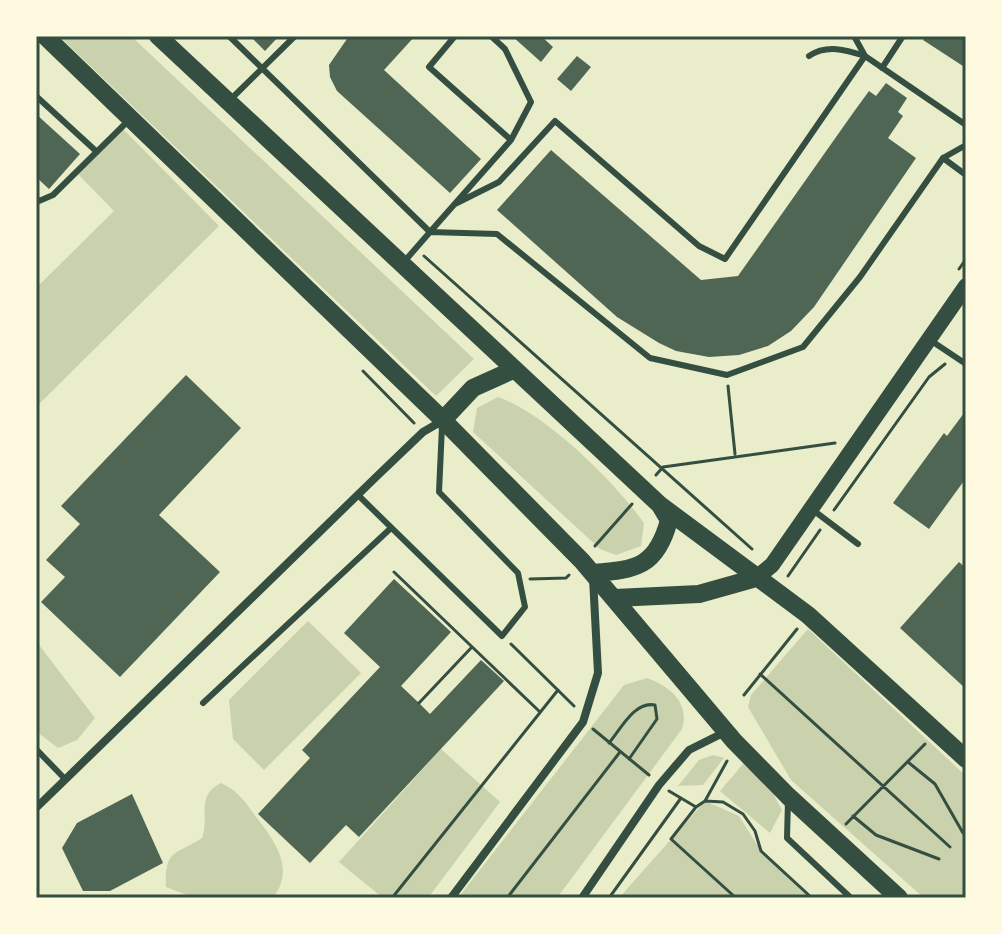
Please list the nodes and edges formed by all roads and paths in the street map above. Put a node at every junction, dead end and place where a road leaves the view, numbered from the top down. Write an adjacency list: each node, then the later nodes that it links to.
1 (45, 36): 15 (main road)
2 (158, 36): 14 (main road)
3 (229, 36): 11 (lane)
4 (295, 36): 11 (lane)
5 (455, 36): 17 (lane)
6 (491, 36): 17 (lane)
7 (854, 36): 10 (lane)
8 (903, 36): 12 (lane)
9 (809, 56): 10 (lane)
10 (865, 56): 12 (lane); 23 (lane)
11 (263, 67): 14 (lane); 24 (lane)
12 (882, 68): 16 (lane)
13 (36, 96): 19 (lane)
14 (228, 101): 26 (main road)
15 (130, 119): 19 (lane); 33 (main road)
16 (966, 125)
17 (511, 140): 23 (lane)
18 (966, 145): 20 (lane)
19 (97, 152): 22 (lane)
20 (943, 158): 21 (lane); 32 (lane)
21 (966, 175)
22 (36, 198)
23 (455, 204): 24 (lane)
24 (430, 232): 25 (lane); 32 (lane)
25 (415, 248): 26 (lane); 36 (path)
26 (402, 264): 31 (main road)
27 (966, 286): 28 (main road)
28 (930, 340): 29 (lane); 41 (main road)
29 (954, 357): 30 (lane); 42 (path)
30 (966, 364)
31 (513, 370): 33 (main road); 40 (main road)
32 (727, 375): 35 (path)
33 (443, 420): 38 (street); 48 (main road); 52 (lane)
34 (835, 443): 35 (path)
35 (735, 454): 36 (path)
36 (663, 467): 37 (path); 46 (path)
37 (653, 478)
38 (358, 495): 43 (lane); 75 (street)
39 (635, 501): 45 (path)
40 (660, 505): 48 (main road); 50 (main road)
41 (811, 509): 42 (lane); 50 (main road)
42 (826, 521): 44 (lane); 51 (path)
43 (391, 528): 55 (lane); 60 (lane)
44 (858, 544)
45 (590, 552)
46 (757, 553)
47 (394, 572): 56 (path)
48 (593, 573): 53 (main road); 89 (street)
49 (566, 578): 52 (path)
50 (756, 578): 53 (main road); 72 (main road)
51 (787, 578)
52 (519, 579): 55 (lane)
53 (615, 598): 65 (main road)
54 (800, 625): 57 (path)
55 (502, 636): 58 (path)
56 (472, 647): 61 (path); 63 (path)
57 (760, 674): 59 (path); 76 (path)
58 (558, 690): 62 (path); 63 (path)
59 (744, 695)
60 (203, 703)
61 (419, 703)
62 (575, 706)
63 (540, 712): 88 (path)
64 (593, 729): 67 (path)
65 (727, 731): 78 (main road); 91 (street)
66 (928, 741): 73 (path)
67 (609, 743): 70 (path); 71 (path)
68 (36, 749): 75 (lane)
69 (733, 751): 80 (path)
70 (620, 752): 71 (path); 90 (path)
71 (629, 759): 74 (path)
72 (966, 759)
73 (908, 762): 76 (path); 85 (path)
74 (653, 778)
75 (65, 779): 82 (street)
76 (883, 786): 83 (path); 86 (path)
77 (666, 789): 79 (path)
78 (788, 796): 95 (lane); 96 (main road)
79 (681, 798): 81 (path); 92 (path)
80 (705, 801): 81 (path); 94 (path)
81 (696, 807): 93 (path)
82 (36, 808)
83 (853, 816): 84 (path); 87 (path)
84 (843, 826)
85 (963, 833)
86 (950, 847)
87 (939, 859)
88 (392, 898)
89 (451, 898)
90 (507, 898)
91 (582, 898)
92 (609, 898)
93 (736, 898)
94 (812, 898)
95 (851, 898)
96 (899, 898)

